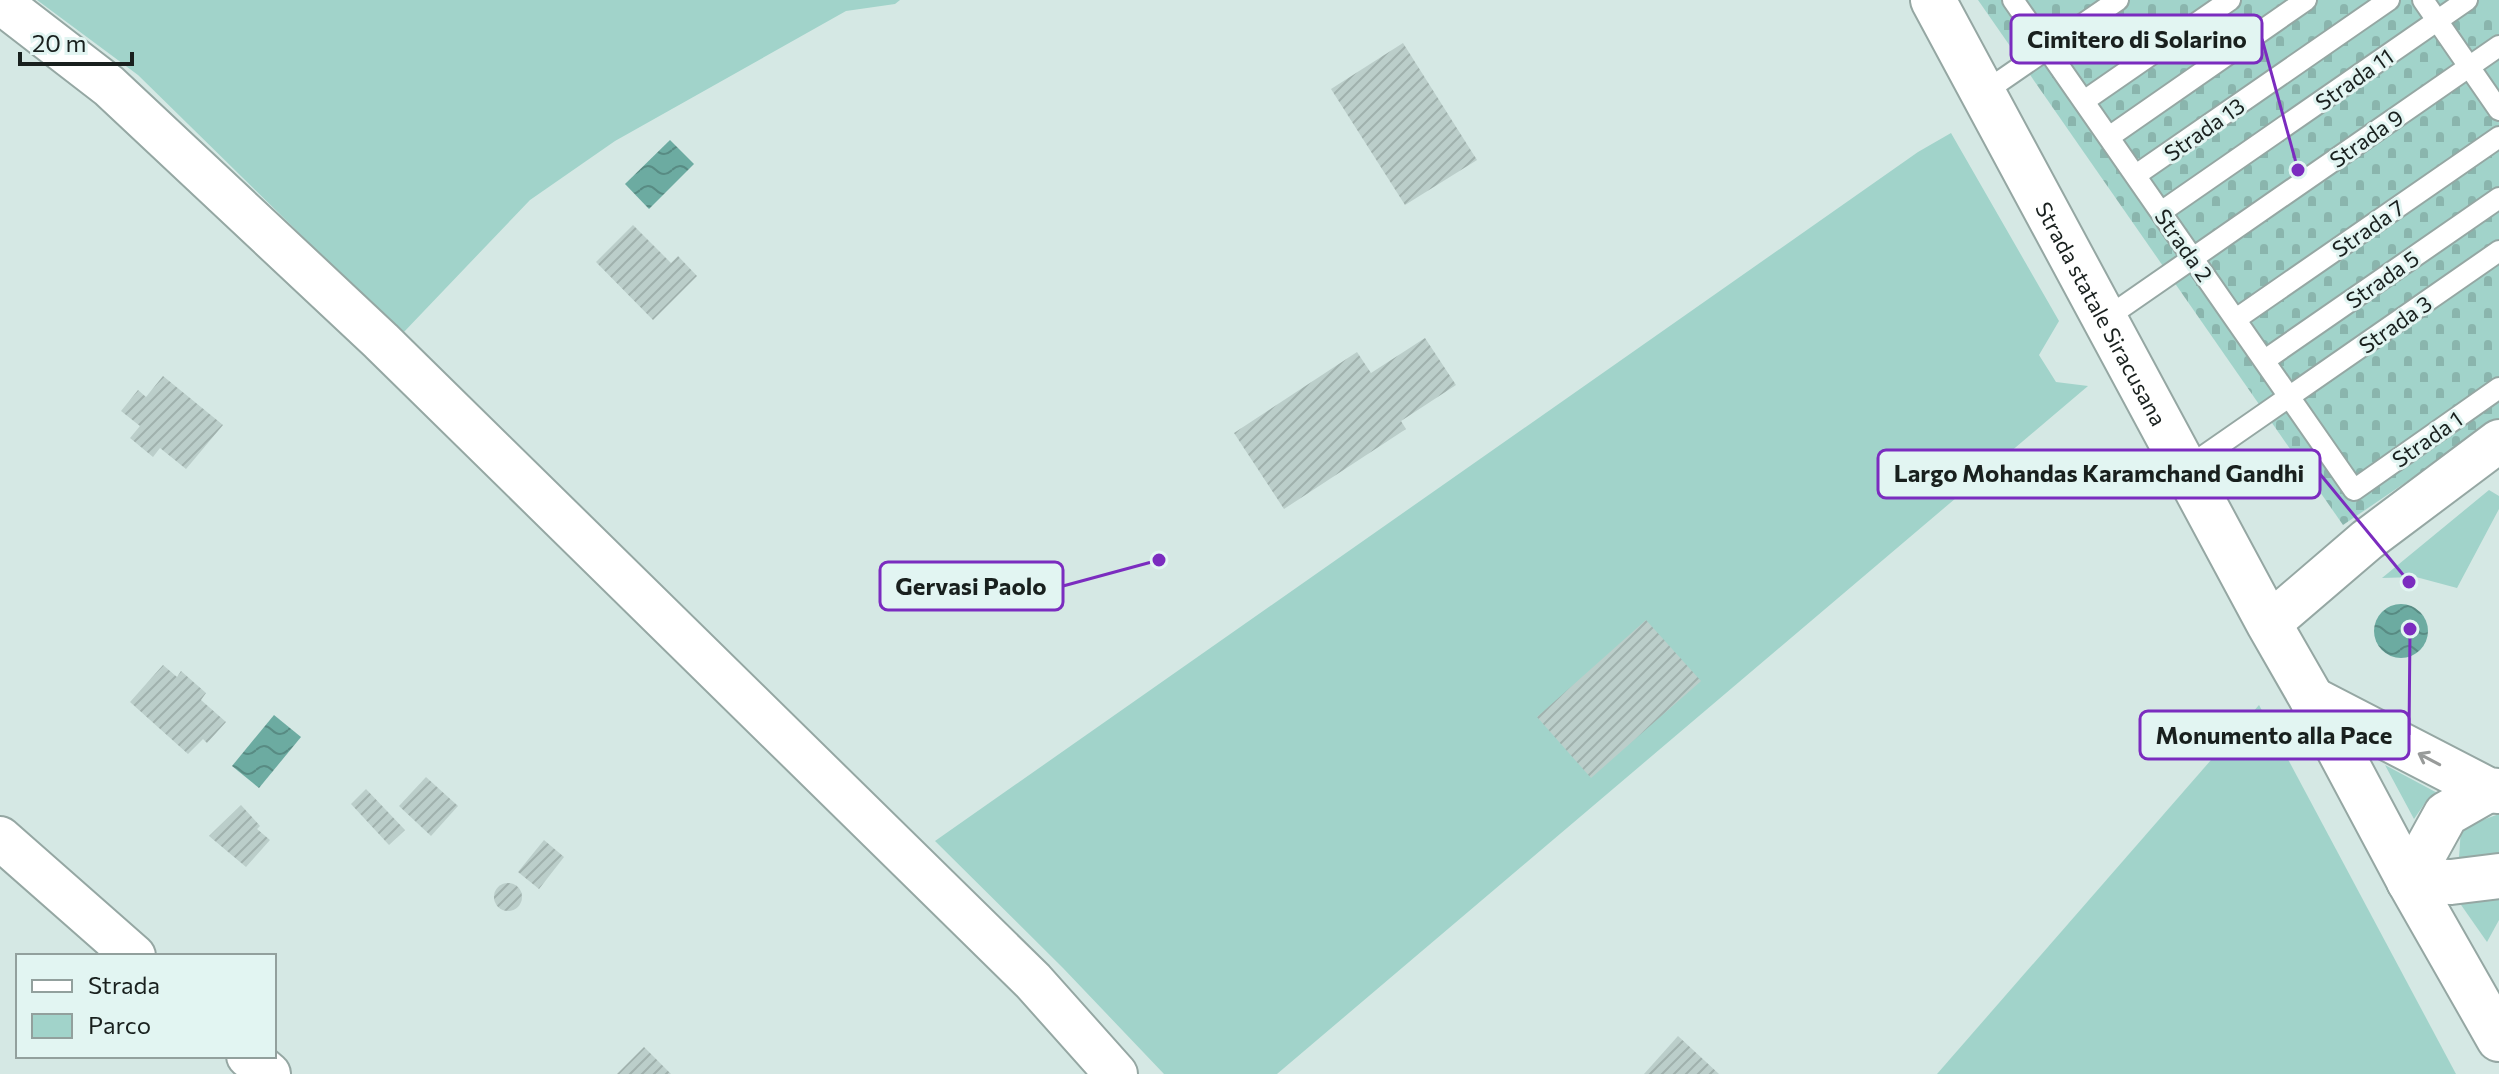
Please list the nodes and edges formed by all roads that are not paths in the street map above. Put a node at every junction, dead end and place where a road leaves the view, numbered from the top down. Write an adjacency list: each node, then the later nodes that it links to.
1 (1933, 0): 14 (main road, Strada statale Siracusana)
2 (2118, 0): 12 (lane)
3 (2230, 0): 15 (lane)
4 (2306, 0): 17 (lane)
5 (2389, 0): 19 (lane, Strada 13)
6 (2423, 0): 10 (lane)
7 (2467, 0): 10 (lane, Strada 11)
8 (2016, 1): 12 (lane, Strada 2)
9 (0, 2): 42 (street)
10 (2437, 21): 13 (lane); 21 (lane, Strada 11)
11 (2499, 46): 13 (lane, Strada 9)
12 (2048, 49): 14 (lane); 15 (lane, Strada 2)
13 (2469, 66): 16 (lane); 23 (lane, Strada 9)
14 (1983, 93): 24 (main road, Strada statale Siracusana)
15 (2084, 101): 17 (lane, Strada 2)
16 (2499, 110)
17 (2109, 137): 19 (lane, Strada 2)
18 (2499, 137): 25 (lane, Strada 7)
19 (2136, 175): 21 (lane, Strada 2)
20 (2499, 198): 26 (lane, Strada 5)
21 (2161, 212): 23 (lane, Strada 2)
22 (2499, 251): 28 (lane, Strada 3)
23 (2193, 258): 24 (lane, Strada 9); 25 (lane, Strada 2)
24 (2105, 319): 30 (main road, Strada statale Siracusana)
25 (2236, 319): 26 (lane, Strada 2)
26 (2265, 360): 28 (lane, Strada 2)
27 (2499, 388): 31 (lane, Strada 1)
28 (2290, 396): 30 (lane, Strada 3); 31 (lane, Strada 2)
29 (2499, 441): 32 (street)
30 (2185, 469): 32 (main road, Strada statale Siracusana)
31 (2354, 490)
32 (2269, 624): 33 (main road, Strada statale Siracusana)
33 (2312, 699): 34 (main road, one-way to 33); 37 (main road, Strada statale Siracusana)
34 (2493, 791): 37 (main road)
35 (0, 838): 38 (street)
36 (2499, 876): 37 (main road)
37 (2409, 881): 39 (main road, Strada statale Siracusana)
38 (132, 954)
39 (2499, 1039)
40 (250, 1058): 41 (street)
41 (269, 1074)
42 (1116, 1074)

